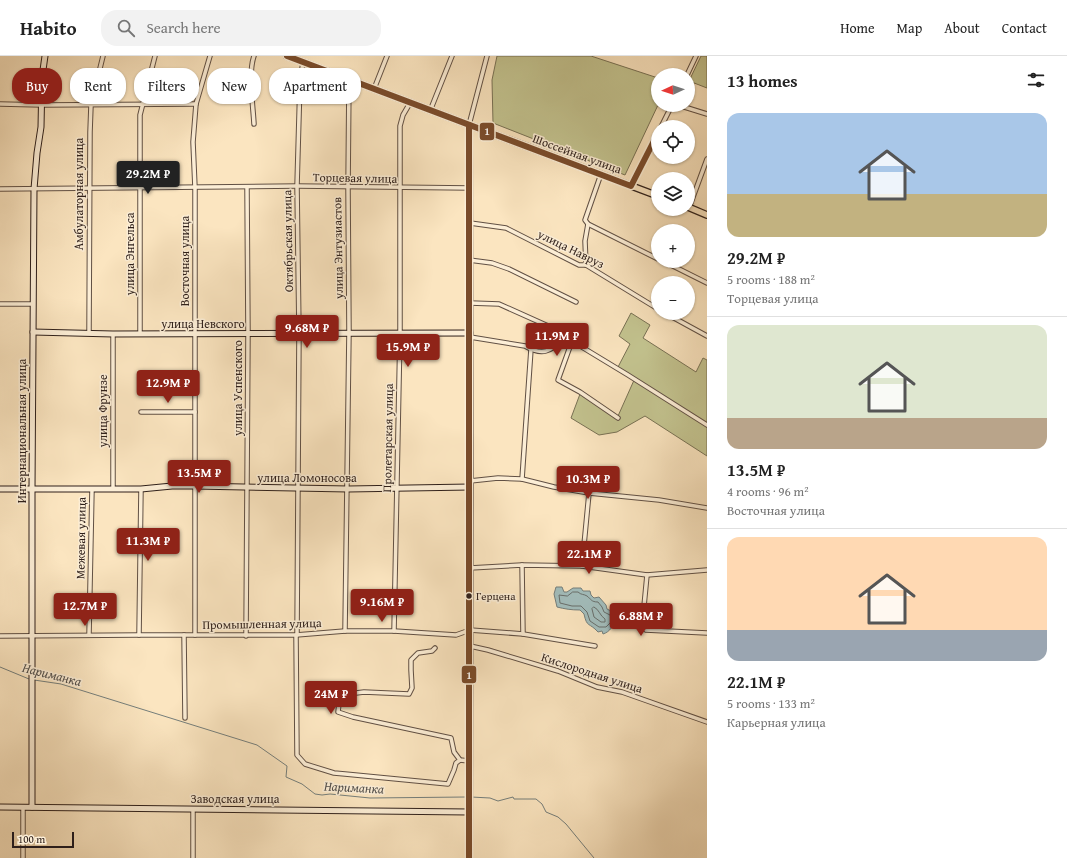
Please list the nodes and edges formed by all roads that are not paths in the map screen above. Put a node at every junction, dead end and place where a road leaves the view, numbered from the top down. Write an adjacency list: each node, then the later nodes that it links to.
1 (45, 56): 21 (street, Интернациональная улица)
2 (103, 56): 22 (street, Амбулаторная улица)
3 (155, 56): 23 (street, улица Энгельса)
4 (210, 56): 16 (street, Восточная улица)
5 (254, 56): 27 (street)
6 (287, 56): 11 (main road, Шоссейная улица)
7 (387, 56): 15 (street)
8 (452, 56): 25 (street)
9 (488, 56): 28 (street)
10 (696, 56): 13 (street)
11 (303, 62): 12 (main road, Шоссейная улица); 32 (street, Октябрьская улица)
12 (319, 68)
13 (690, 68)
14 (361, 84): 15 (main road, Шоссейная улица)
15 (374, 89): 17 (main road, Шоссейная улица)
16 (199, 94)
17 (410, 103): 25 (main road, Шоссейная улица); 38 (street, Пролетарская улица)
18 (0, 104): 21 (street)
19 (196, 104): 23 (street); 35 (street, Восточная улица)
20 (349, 104): 37 (street, улица Энтузиастов)
21 (42, 105): 22 (street); 41 (street, Интернациональная улица)
22 (91, 105): 23 (street); 42 (street, Амбулаторная улица)
23 (142, 105): 34 (street, улица Энгельса)
24 (695, 110): 26 (street)
25 (430, 111): 28 (main road, Шоссейная улица)
26 (707, 114)
27 (254, 124)
28 (469, 125): 31 (main road, Шоссейная улица); 39 (main road)
29 (651, 147): 33 (street)
30 (707, 159): 43 (street)
31 (601, 174): 33 (main road, Шоссейная улица); 48 (street)
32 (297, 186): 36 (street, Торцевая улица); 37 (street, Торцевая улица); 64 (street, Октябрьская улица)
33 (632, 186): 44 (main road, Шоссейная улица)
34 (140, 188): 35 (street, Торцевая улица); 42 (street, Торцевая улица); 66 (street, улица Энгельса)
35 (195, 188): 36 (street, Торцевая улица); 67 (street, Восточная улица)
36 (247, 188): 68 (street, улица Успенского)
37 (348, 188): 38 (street, Торцевая улица); 61 (street, улица Энтузиастов)
38 (401, 188): 39 (street, Торцевая улица); 62 (street, Пролетарская улица)
39 (470, 188): 47 (main road)
40 (0, 189): 41 (street, Торцевая улица)
41 (34, 189): 42 (street, Торцевая улица); 57 (street, Интернациональная улица)
42 (90, 189): 63 (street, Амбулаторная улица)
43 (695, 189)
44 (651, 193)
45 (695, 210): 46 (main road)
46 (707, 214)
47 (470, 223): 50 (main road); 51 (street, улица Навруз)
48 (588, 224): 49 (street); 51 (street)
49 (651, 256)
50 (469, 260): 54 (street); 55 (main road)
51 (586, 265): 58 (street, улица Навруз)
52 (677, 268): 53 (street)
53 (707, 283)
54 (576, 302)
55 (470, 303): 69 (main road); 71 (street)
56 (0, 304): 57 (street)
57 (33, 304): 60 (street, Интернациональная улица)
58 (651, 305)
59 (678, 320): 70 (street)
60 (33, 332): 63 (street, улица Невского); 89 (street, Интернациональная улица)
61 (349, 332): 62 (street, улица Невского); 64 (street, улица Невского); 88 (street, улица Энтузиастов)
62 (400, 332): 69 (street, улица Невского); 84 (street, Пролетарская улица)
63 (89, 333): 65 (street, улица Невского)
64 (299, 333): 68 (street, улица Невского); 83 (street, Октябрьская улица)
65 (113, 334): 66 (street, улица Невского); 87 (street, улица Фрунзе)
66 (140, 334): 67 (street, улица Невского)
67 (195, 334): 68 (street, улица Невского); 75 (street, Восточная улица)
68 (248, 334): 82 (street, улица Успенского)
69 (470, 335): 73 (street); 79 (main road)
70 (707, 336)
71 (567, 338): 72 (street); 73 (street)
72 (572, 341): 76 (street); 77 (street)
73 (531, 349): 78 (street)
74 (141, 412): 75 (street)
75 (195, 412): 80 (street, Восточная улица)
76 (618, 418)
77 (707, 426)
78 (522, 479): 79 (street, улица Ломоносова); 90 (street, улица Ломоносова)
79 (470, 484): 84 (street, улица Ломоносова); 94 (main road)
80 (195, 486): 81 (street, улица Ломоносова); 82 (street, улица Ломоносова); 106 (street, Восточная улица)
81 (141, 488): 87 (street, улица Ломоносова); 104 (street)
82 (248, 488): 83 (street, улица Ломоносова); 109 (street, улица Успенского)
83 (298, 488): 88 (street, улица Ломоносова); 107 (street, Октябрьская улица)
84 (398, 488): 88 (street, улица Ломоносова); 99 (street, Пролетарская улица)
85 (0, 489): 89 (street, улица Ломоносова)
86 (92, 489): 87 (street, улица Ломоносова); 89 (street, улица Ломоносова); 103 (street, Межевая улица)
87 (114, 489)
88 (348, 489): 98 (street, улица Энтузиастов)
89 (32, 490): 102 (street, Интернациональная улица)
90 (589, 493): 91 (street, улица Ломоносова); 93 (street)
91 (707, 508)
92 (522, 566): 93 (street); 94 (street); 101 (street)
93 (582, 566): 96 (street)
94 (470, 568): 97 (main road)
95 (707, 570): 96 (street)
96 (647, 575): 100 (street)
97 (470, 630): 99 (street, Промышленная улица); 101 (street, Промышленная улица); 110 (main road)
98 (345, 631): 99 (street, Промышленная улица); 107 (street, Промышленная улица)
99 (394, 631)
100 (707, 633)
101 (523, 634): 111 (street, Промышленная улица)
102 (32, 635): 103 (street, Промышленная улица); 108 (street, Промышленная улица); 119 (street, Интернациональная улица)
103 (89, 635): 104 (street, Промышленная улица)
104 (139, 635): 105 (street, Промышленная улица)
105 (184, 635): 106 (street, Промышленная улица); 113 (street)
106 (195, 635): 109 (street, Промышленная улица)
107 (297, 635): 109 (street, Промышленная улица); 115 (street, Октябрьская улица)
108 (0, 636)
109 (246, 636)
110 (470, 646): 114 (street, Кислородная улица); 116 (main road)
111 (595, 646)
112 (435, 648): 115 (street)
113 (185, 718)
114 (707, 722)
115 (460, 760): 116 (street)
116 (469, 761): 121 (main road)
117 (0, 807): 118 (street, Заводская улица)
118 (22, 807): 119 (street, Заводская улица); 122 (street)
119 (32, 807): 120 (street, Заводская улица)
120 (193, 809): 121 (street, Заводская улица); 123 (street)
121 (469, 810): 124 (main road)
122 (23, 858)
123 (193, 858)
124 (469, 858)

